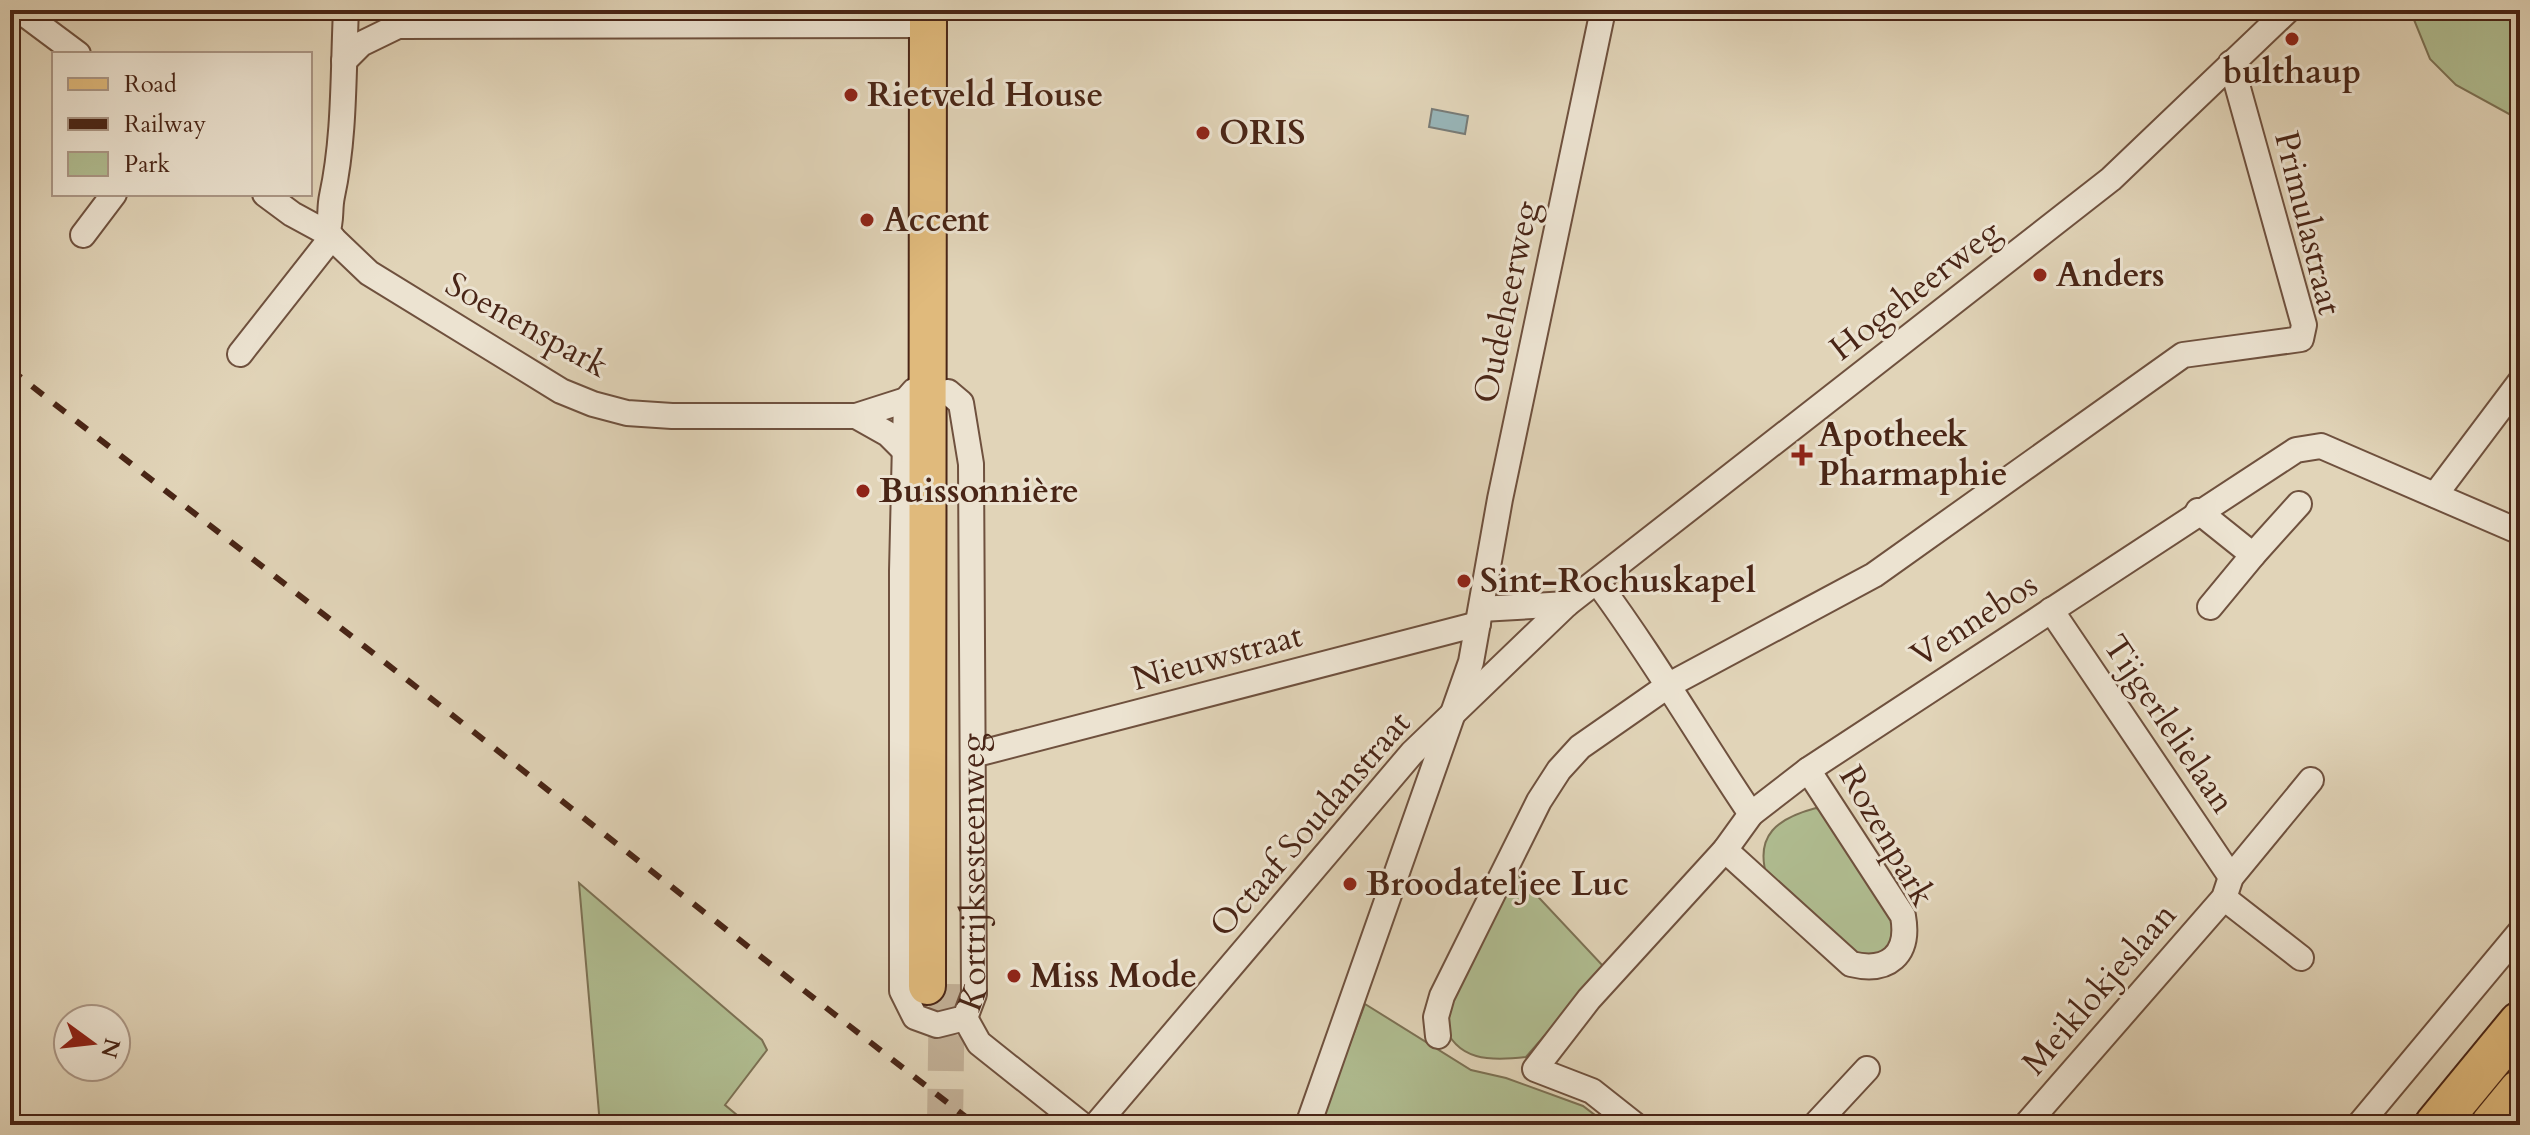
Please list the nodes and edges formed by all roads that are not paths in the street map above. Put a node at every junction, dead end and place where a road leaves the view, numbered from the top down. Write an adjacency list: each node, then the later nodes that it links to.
1 (19, 10): 6 (street)
2 (346, 10): 7 (street)
3 (1603, 10): 29 (street, Oudeheerweg)
4 (2288, 10): 8 (street, Hogeheerweg)
5 (941, 14): 7 (street); 13 (main road, Kortrijksesteenweg); 16 (main road, Kortrijksesteenweg)
6 (75, 52)
7 (344, 61): 11 (street)
8 (2231, 63): 25 (street, Hogeheerweg); 30 (street, Primulastraat)
9 (112, 196): 12 (street)
10 (268, 196): 11 (street, Soenenspark)
11 (323, 231): 14 (street); 18 (street, Soenenspark)
12 (83, 235)
13 (928, 351): 16 (main road, Kortrijksesteenweg); 17 (street)
14 (240, 354)
15 (2520, 382): 20 (street)
16 (954, 397): 32 (street, Kortrijksesteenweg)
17 (906, 400): 18 (street, Soenenspark); 19 (street, Kortrijksesteenweg)
18 (856, 416): 19 (street)
19 (904, 450): 40 (street, Kortrijksesteenweg)
20 (2435, 495): 22 (street, Vennebos); 23 (street, Vennebos)
21 (2299, 504): 24 (street)
22 (2198, 511): 24 (street); 28 (street, Vennebos)
23 (2520, 532)
24 (2253, 555): 27 (street)
25 (1598, 583): 26 (street, Hogeheerweg); 30 (street)
26 (1567, 604): 29 (street, Nieuwstraat); 31 (street, Octaaf Soudanstraat)
27 (2210, 607)
28 (2051, 610): 33 (street, Vennebos); 37 (street, Tijgerlelielaan)
29 (1480, 617): 31 (street, Oudeheerweg); 32 (street, Nieuwstraat)
30 (1669, 685): 35 (street); 42 (street, Primulastraat)
31 (1452, 715): 46 (street, Octaaf Soudanstraat); 47 (street, Oudeheerweg)
32 (973, 755): 40 (street, Kortrijksesteenweg)
33 (1808, 770): 35 (street, Vennebos); 36 (street, Rozenpark)
34 (2311, 780): 37 (street, Meiklokjeslaan)
35 (1751, 814): 36 (street, Vennebos)
36 (1725, 850): 48 (street, Vennebos)
37 (2227, 887): 39 (street, Meiklokjeslaan); 50 (street, Meiklokjeslaan)
38 (2520, 932): 51 (street)
39 (2301, 958)
40 (965, 1018): 45 (street)
41 (2520, 1023): 52 (highway)
42 (1438, 1036)
43 (1867, 1069): 49 (street)
44 (2520, 1091): 53 (highway)
45 (1082, 1125)
46 (1096, 1125)
47 (1308, 1125)
48 (1635, 1125)
49 (1815, 1125)
50 (2026, 1125)
51 (2359, 1125)
52 (2436, 1125)
53 (2492, 1125)

